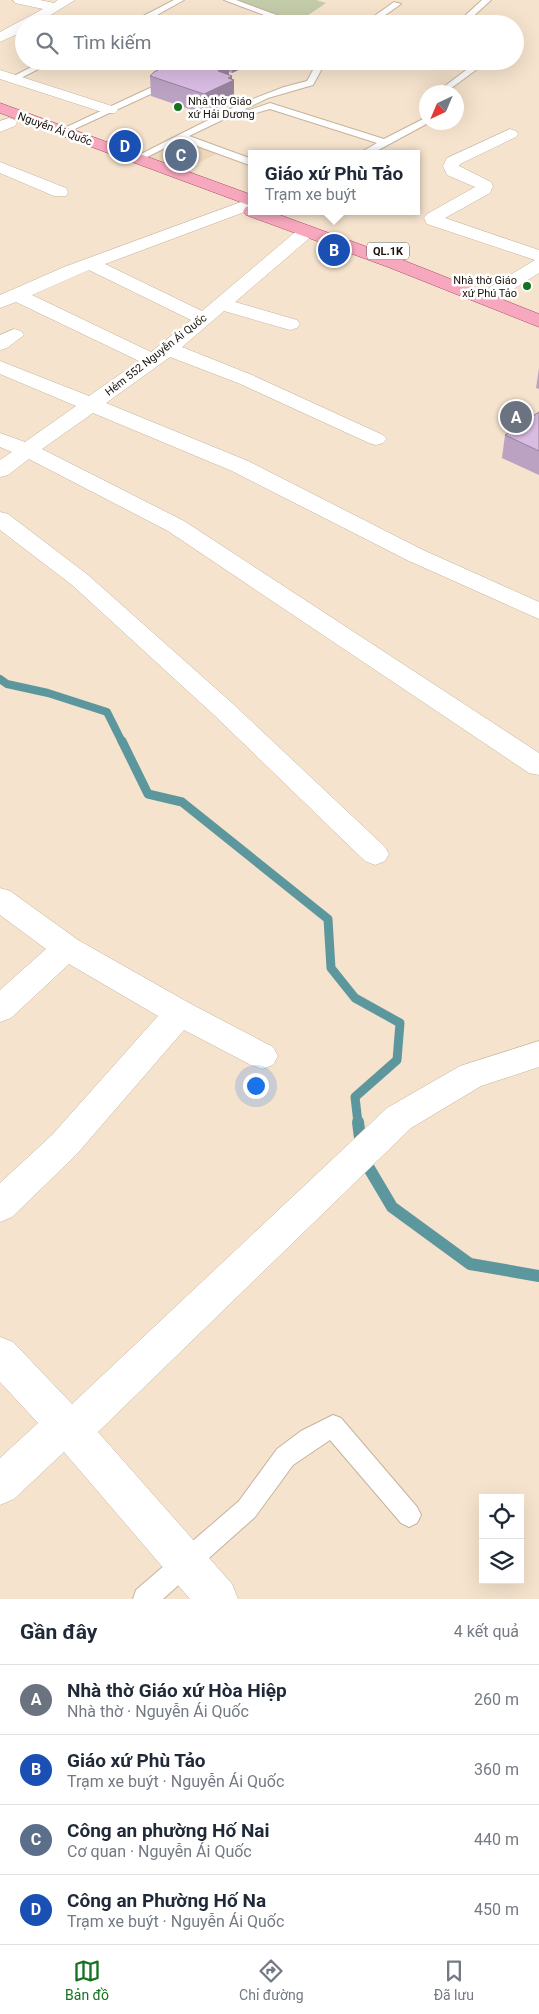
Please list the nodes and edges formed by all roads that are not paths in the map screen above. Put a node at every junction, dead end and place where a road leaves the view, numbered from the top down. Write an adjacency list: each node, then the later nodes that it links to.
1 (20, 0): 7 (street)
2 (68, 0): 7 (street)
3 (180, 0): 9 (lane)
4 (228, 0): 10 (lane)
5 (487, 0): 12 (lane)
6 (397, 4): 11 (lane)
7 (55, 7): 8 (street)
8 (41, 15)
9 (152, 15)
10 (271, 15)
11 (379, 15)
12 (470, 15)
13 (15, 30): 14 (street)
14 (0, 38)
15 (24, 70): 18 (lane)
16 (317, 70): 23 (lane)
17 (472, 70): 19 (lane)
18 (7, 76): 22 (street)
19 (451, 85)
20 (150, 90): 22 (lane)
21 (0, 108): 26 (main road, Nguyễn Ái Quốc / QL.1K)
22 (110, 110): 26 (lane)
23 (236, 110): 28 (lane); 29 (lane)
24 (3, 124): 35 (main road, Nguyễn Ái Quốc / QL.1K)
25 (419, 124): 29 (lane)
26 (63, 131): 31 (main road, Nguyễn Ái Quốc / QL.1K)
27 (510, 134): 41 (street)
28 (183, 136): 31 (lane); 32 (lane)
29 (384, 142): 30 (lane)
30 (370, 150)
31 (136, 159): 36 (main road, Nguyễn Ái Quốc / QL.1K)
32 (248, 161)
33 (0, 167): 34 (street)
34 (60, 192)
35 (248, 205)
36 (248, 205)
37 (248, 205): 42 (street)
38 (270, 215): 40 (main road, Nguyễn Ái Quốc / QL.1K)
39 (289, 215): 44 (main road, Nguyễn Ái Quốc / QL.1K)
40 (306, 232): 44 (main road, Nguyễn Ái Quốc / QL.1K); 46 (street, Hẻm 552 Nguyễn Ái Quốc)
41 (539, 256)
42 (90, 264): 45 (street); 48 (street)
43 (539, 265): 44 (street)
44 (492, 295): 47 (main road, QL.1K); 49 (main road, Nguyễn Ái Quốc / QL.1K)
45 (9, 299): 51 (street)
46 (221, 304): 48 (street, Hẻm 552 Nguyễn Ái Quốc); 50 (street)
47 (539, 308)
48 (204, 319): 51 (street, Hẻm 552 Nguyễn Ái Quốc)
49 (539, 321)
50 (290, 324)
51 (161, 355): 53 (street, Hẻm 552 Nguyễn Ái Quốc); 54 (street)
52 (0, 367): 53 (street)
53 (94, 404): 56 (street, Hẻm 552 Nguyễn Ái Quốc); 59 (street)
54 (376, 439)
55 (0, 440): 56 (street)
56 (29, 451): 57 (street, Hẻm 552 Nguyễn Ái Quốc); 60 (street)
57 (0, 470)
58 (0, 519): 61 (street)
59 (539, 611)
60 (539, 766)
61 (375, 854)
62 (0, 900): 63 (street)
63 (67, 948): 64 (street); 65 (street)
64 (0, 1009)
65 (180, 1013): 67 (street); 68 (street)
66 (539, 1054): 70 (street)
67 (262, 1056)
68 (0, 1206)
69 (0, 1355): 70 (street)
70 (68, 1428): 71 (street); 73 (street)
71 (0, 1485)
72 (409, 1515): 73 (lane)
73 (186, 1561): 74 (lane); 75 (street)
74 (145, 1599)
75 (217, 1599)

